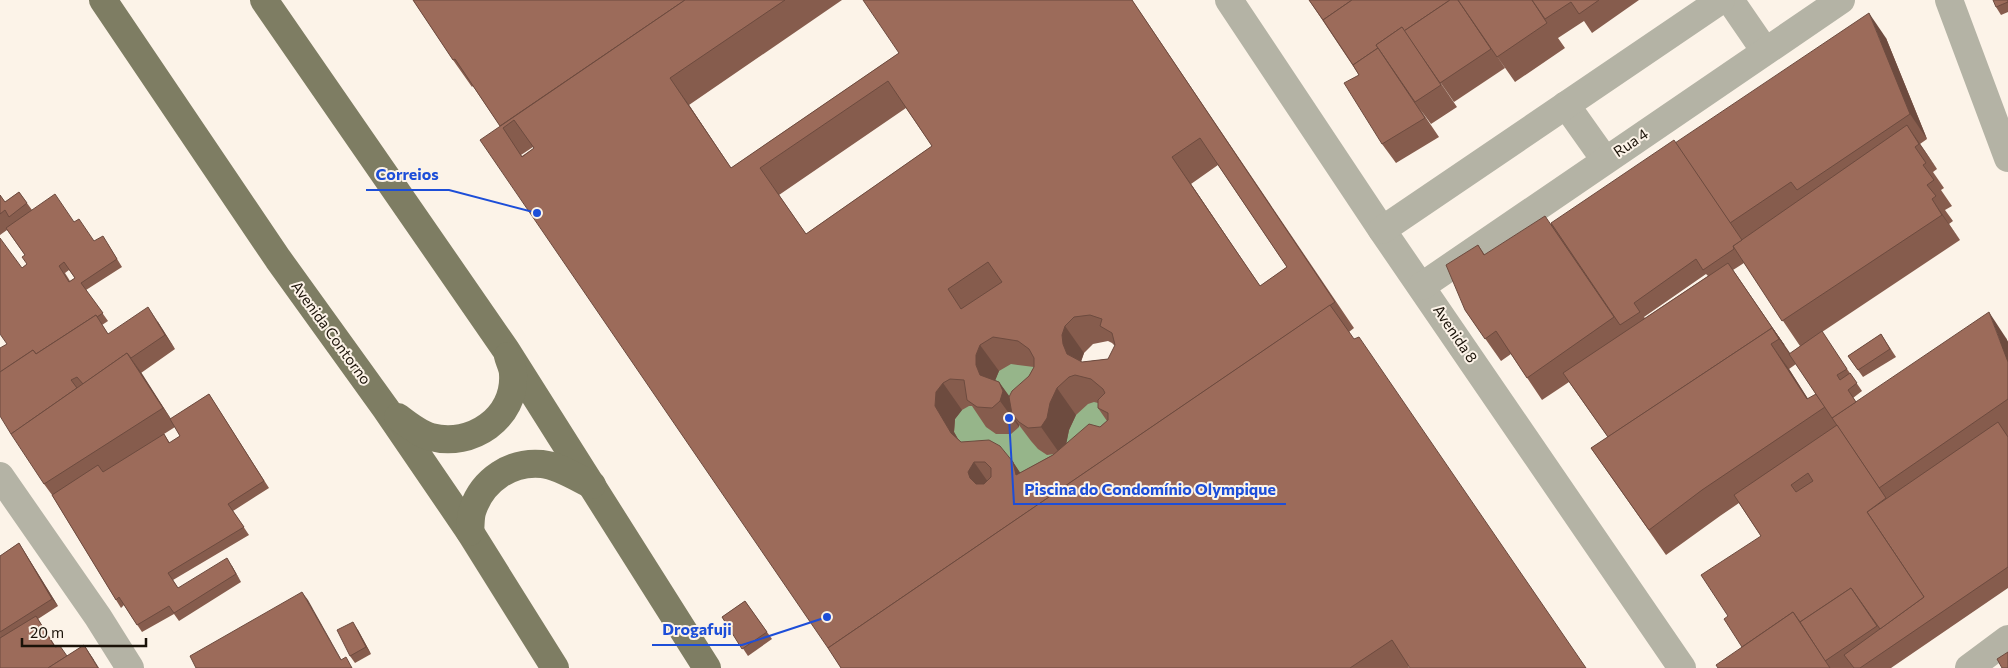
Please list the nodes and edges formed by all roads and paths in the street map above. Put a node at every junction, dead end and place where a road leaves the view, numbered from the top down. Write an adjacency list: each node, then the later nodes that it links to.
1 (103, 0): 16 (main road, Avenida Contorno)
2 (264, 0): 15 (main road)
3 (1229, 0): 13 (street, Avenida 8)
4 (1721, 0): 8 (street)
5 (1730, 0): 9 (street)
6 (1841, 0): 9 (street, Rua 4)
7 (1950, 0): 11 (street)
8 (1691, 8): 10 (street)
9 (1765, 52): 12 (street, Rua 4)
10 (1566, 105): 12 (street); 13 (street)
11 (2008, 158)
12 (1605, 160): 14 (street, Rua 4)
13 (1382, 230): 14 (street, Avenida 8)
14 (1422, 286): 24 (street, Avenida 8)
15 (506, 350): 16 (main road); 18 (main road)
16 (386, 409): 19 (main road, Avenida Contorno)
17 (0, 476): 21 (street)
18 (592, 484): 19 (main road); 23 (main road)
19 (470, 532): 22 (main road, Avenida Contorno)
20 (2008, 638): 25 (street)
21 (130, 668)
22 (555, 668)
23 (707, 668)
24 (1682, 668)
25 (1969, 668)

